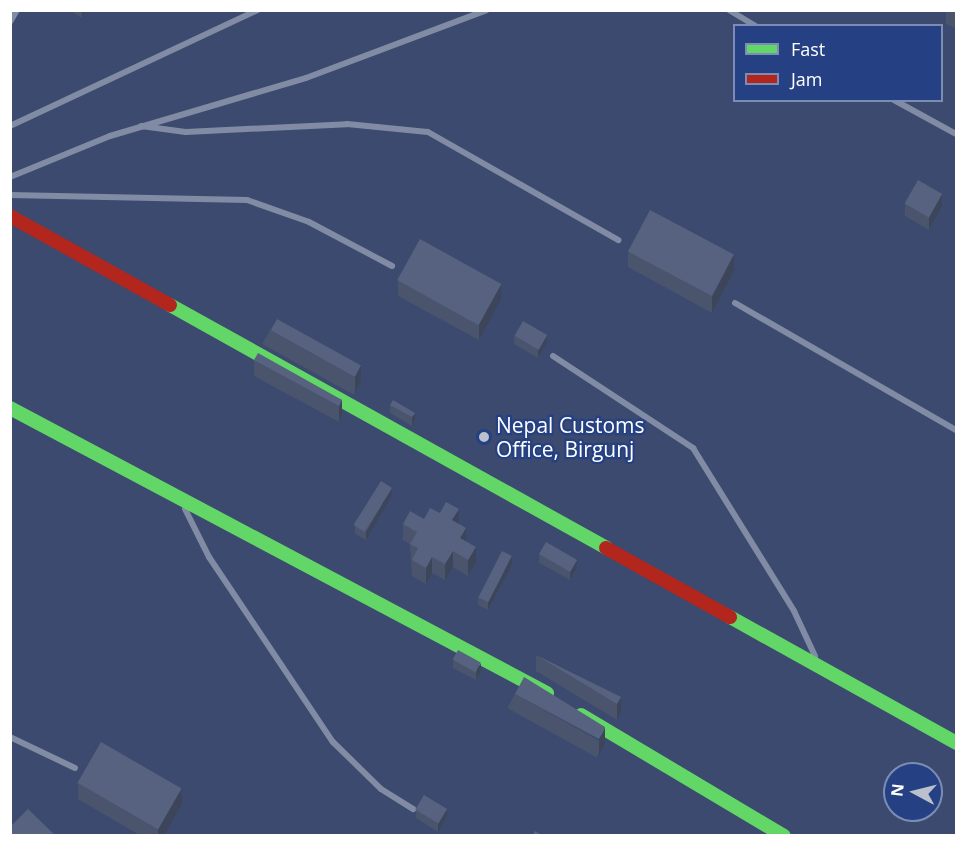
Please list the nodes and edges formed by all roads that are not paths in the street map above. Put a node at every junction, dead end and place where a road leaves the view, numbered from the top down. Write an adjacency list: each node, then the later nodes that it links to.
1 (17, 10): 5 (lane)
2 (258, 10): 8 (lane)
3 (487, 10): 9 (lane)
4 (729, 10): 6 (lane)
5 (10, 22)
6 (753, 24)
7 (898, 102): 10 (lane)
8 (10, 126)
9 (141, 126): 11 (lane); 14 (lane)
10 (957, 134)
11 (10, 177)
12 (10, 195): 15 (lane)
13 (10, 216): 21 (highway)
14 (618, 240)
15 (392, 266)
16 (735, 303): 19 (lane)
17 (553, 356): 21 (lane)
18 (10, 408): 20 (highway)
19 (957, 430)
20 (182, 503): 25 (lane); 26 (highway)
21 (819, 665): 23 (highway)
22 (10, 737): 24 (lane)
23 (957, 743)
24 (75, 768)
25 (413, 809)
26 (784, 836)

